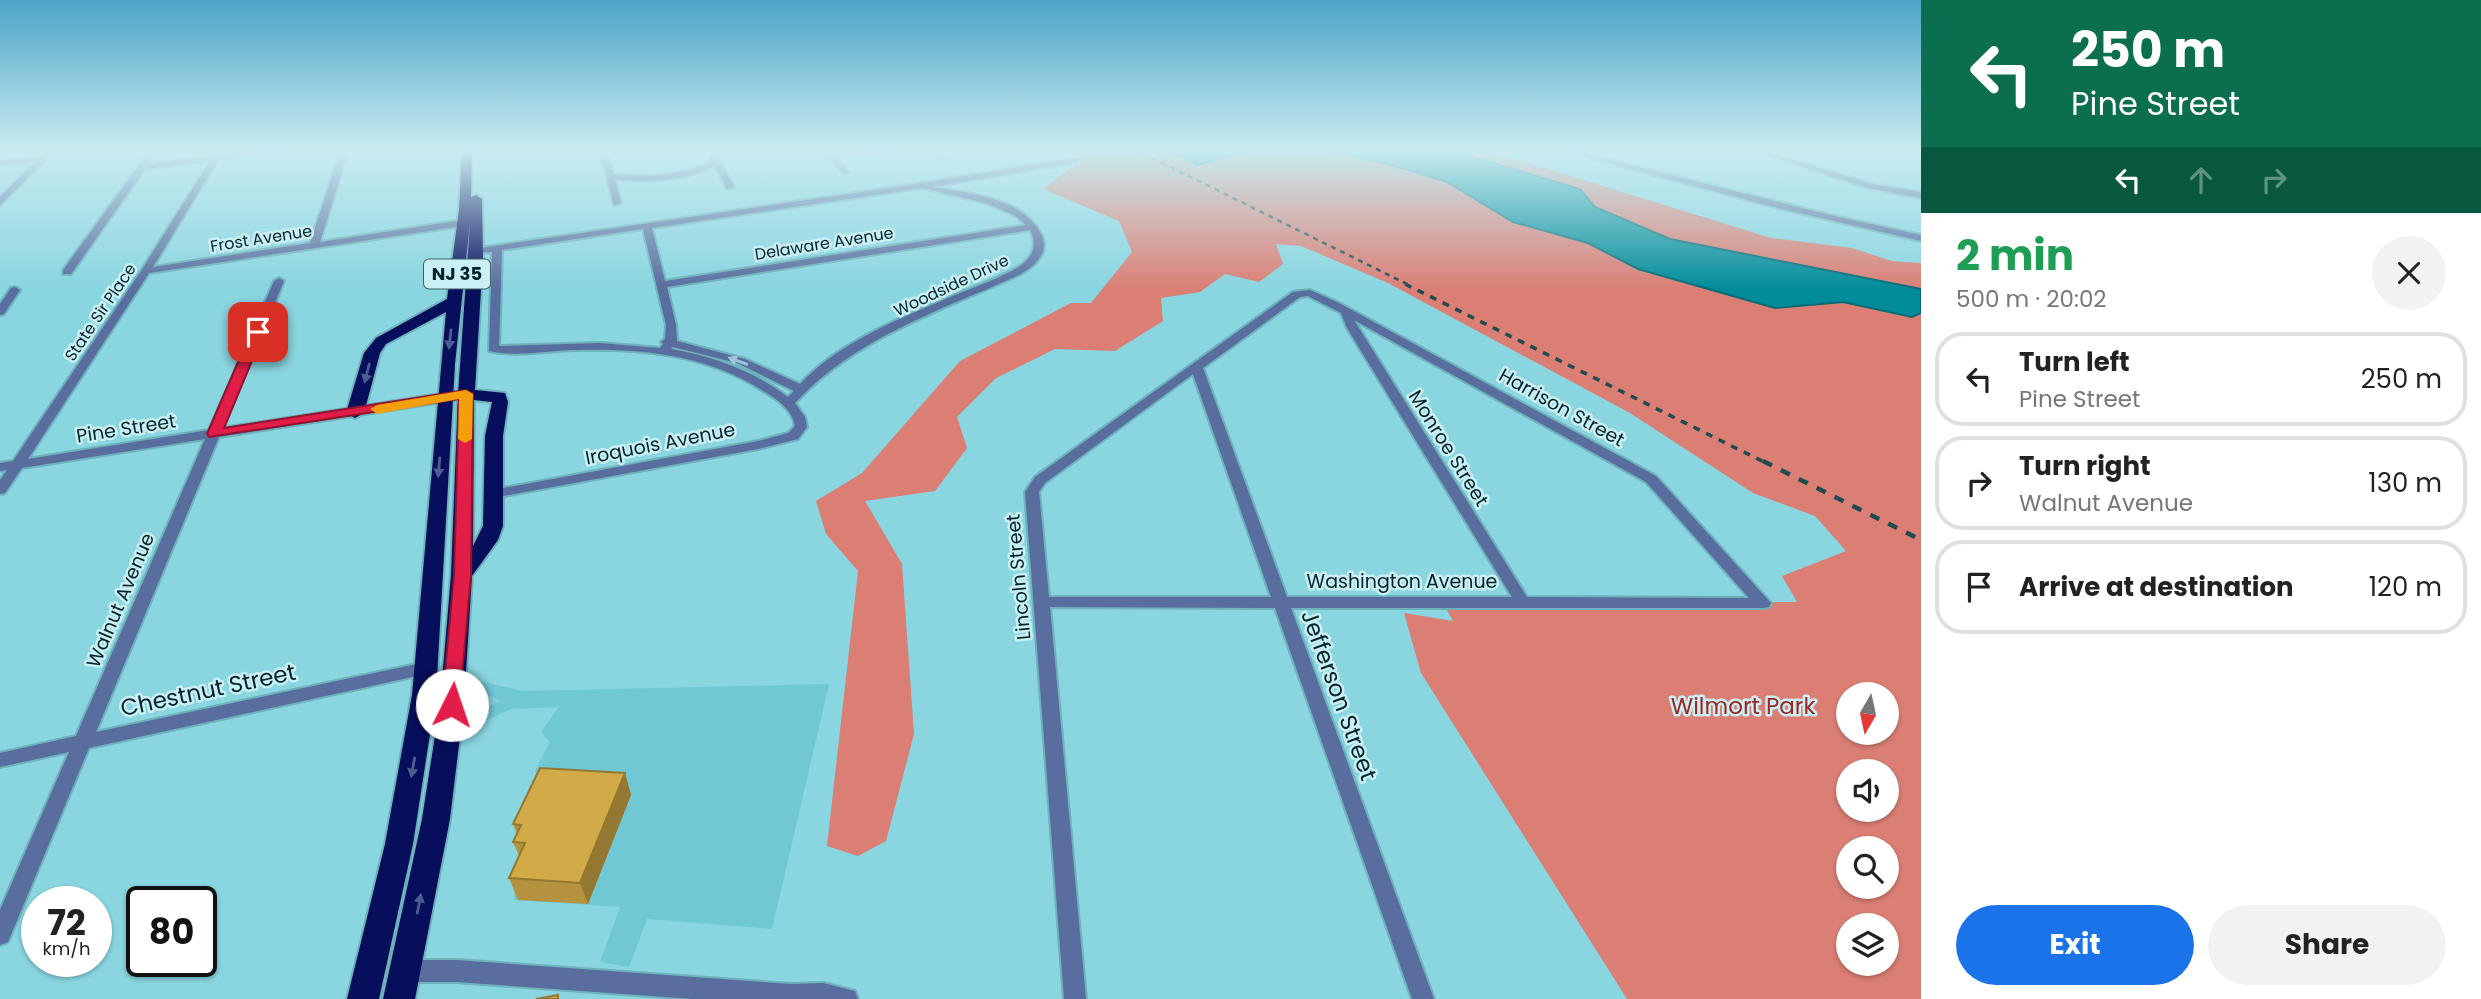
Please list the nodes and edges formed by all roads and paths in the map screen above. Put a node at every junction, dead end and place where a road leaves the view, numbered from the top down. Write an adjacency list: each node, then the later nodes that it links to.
1 (122, 196): 19 (street)
2 (192, 196): 18 (street, State Sir Place)
3 (330, 196): 15 (street)
4 (464, 196): 11 (highway, NJ 35)
5 (477, 196): 17 (highway, NJ 35)
6 (615, 196): 10 (street)
7 (854, 196): 12 (street)
8 (960, 196): 13 (street)
9 (1745, 196): 14 (street)
10 (617, 202)
11 (462, 223): 15 (street, Frost Avenue); 24 (highway, NJ 35)
12 (647, 226): 16 (street); 21 (street)
13 (1034, 227): 21 (street, Delaware Avenue); 31 (street, Woodside Drive)
14 (1921, 238)
15 (314, 246): 18 (street, Frost Avenue)
16 (496, 248): 17 (street); 28 (street)
17 (476, 251): 29 (highway, NJ 35)
18 (146, 271): 36 (street, State Sir Place)
19 (67, 272)
20 (279, 281): 35 (street, Walnut Avenue)
21 (661, 285): 27 (street)
22 (15, 290): 25 (street)
23 (1306, 292): 26 (street, Harrison Street); 30 (street, Lincoln Street)
24 (453, 302): 32 (highway, NJ 35, one-way to 32); 34 (highway, one-way to 34)
25 (0, 312)
26 (1346, 312): 43 (street, Monroe Street); 44 (street, Harrison Street)
27 (667, 347): 28 (street); 31 (street, one-way to 27); 33 (street)
28 (494, 349): 29 (street)
29 (470, 353): 32 (highway, NJ 35)
30 (1197, 368): 41 (street, Lincoln Street); 42 (street, Jefferson Street)
31 (800, 389): 33 (street, Woodside Drive)
32 (455, 397): 34 (street, Pine Street); 39 (highway); 40 (highway, NJ 35); 45 (highway, NJ 35, one-way to 45)
33 (788, 404): 39 (street, Iroquois Avenue)
34 (355, 413): 35 (street, Pine Street)
35 (214, 434): 36 (street, Pine Street); 46 (street, Walnut Avenue)
36 (17, 464): 37 (street, Pine Street); 38 (street, State Sir Place)
37 (0, 467)
38 (0, 490)
39 (494, 494): 40 (highway)
40 (462, 575): 49 (highway, NJ 35, one-way to 40)
41 (1041, 602): 42 (street, Washington Avenue); 53 (street, Lincoln Street)
42 (1282, 602): 43 (street, Washington Avenue); 54 (street, Jefferson Street)
43 (1524, 603): 44 (street, Washington Avenue)
44 (1763, 603)
45 (426, 668): 46 (street, Chestnut Street); 51 (highway, NJ 35, one-way to 51)
46 (82, 742): 47 (street, Chestnut Street); 48 (street, Walnut Avenue)
47 (0, 760)
48 (0, 935)
49 (403, 985): 50 (street)
50 (791, 997): 52 (street)
51 (363, 999)
52 (847, 999)
53 (1075, 999)
54 (1423, 999)

